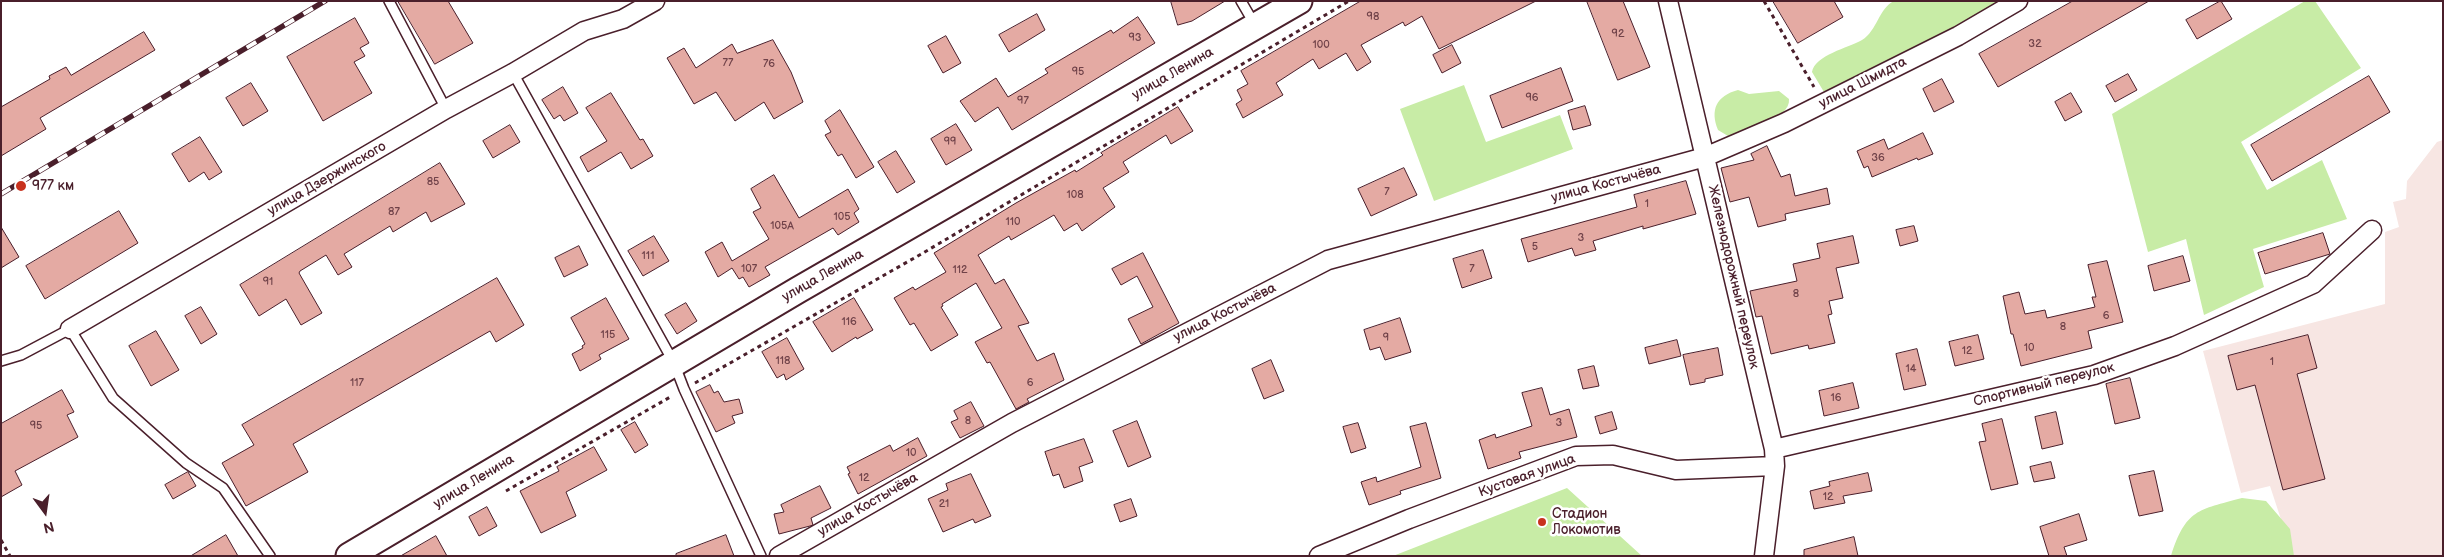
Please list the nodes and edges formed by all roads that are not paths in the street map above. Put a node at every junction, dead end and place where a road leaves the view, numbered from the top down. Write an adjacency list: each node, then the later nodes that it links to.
1 (388, 1): 9 (lane)
2 (655, 1): 8 (street, улица Дзержинского)
3 (1241, 1): 7 (lane)
4 (1299, 1): 7 (main road, улица Ленина)
5 (1668, 1): 10 (street, Железнодорожный переулок)
6 (2018, 1): 10 (street, улица Шмидта)
7 (1255, 26): 14 (main road, улица Ленина)
8 (513, 73): 9 (street, улица Дзержинского); 14 (lane)
9 (446, 109): 12 (street, улица Дзержинского)
10 (1705, 157): 15 (street, Железнодорожный переулок); 19 (street, улица Костычёва)
11 (2372, 230): 15 (street, Спортивный переулок)
12 (70, 330): 13 (lane, улица Дзержинского); 16 (lane)
13 (1, 361)
14 (674, 364): 17 (main road, улица Ленина); 18 (lane)
15 (1775, 458): 20 (street, Кустовая улица); 21 (street, Железнодорожный переулок)
16 (270, 556)
17 (349, 556)
18 (761, 556)
19 (779, 556)
20 (1319, 556)
21 (1764, 556)

